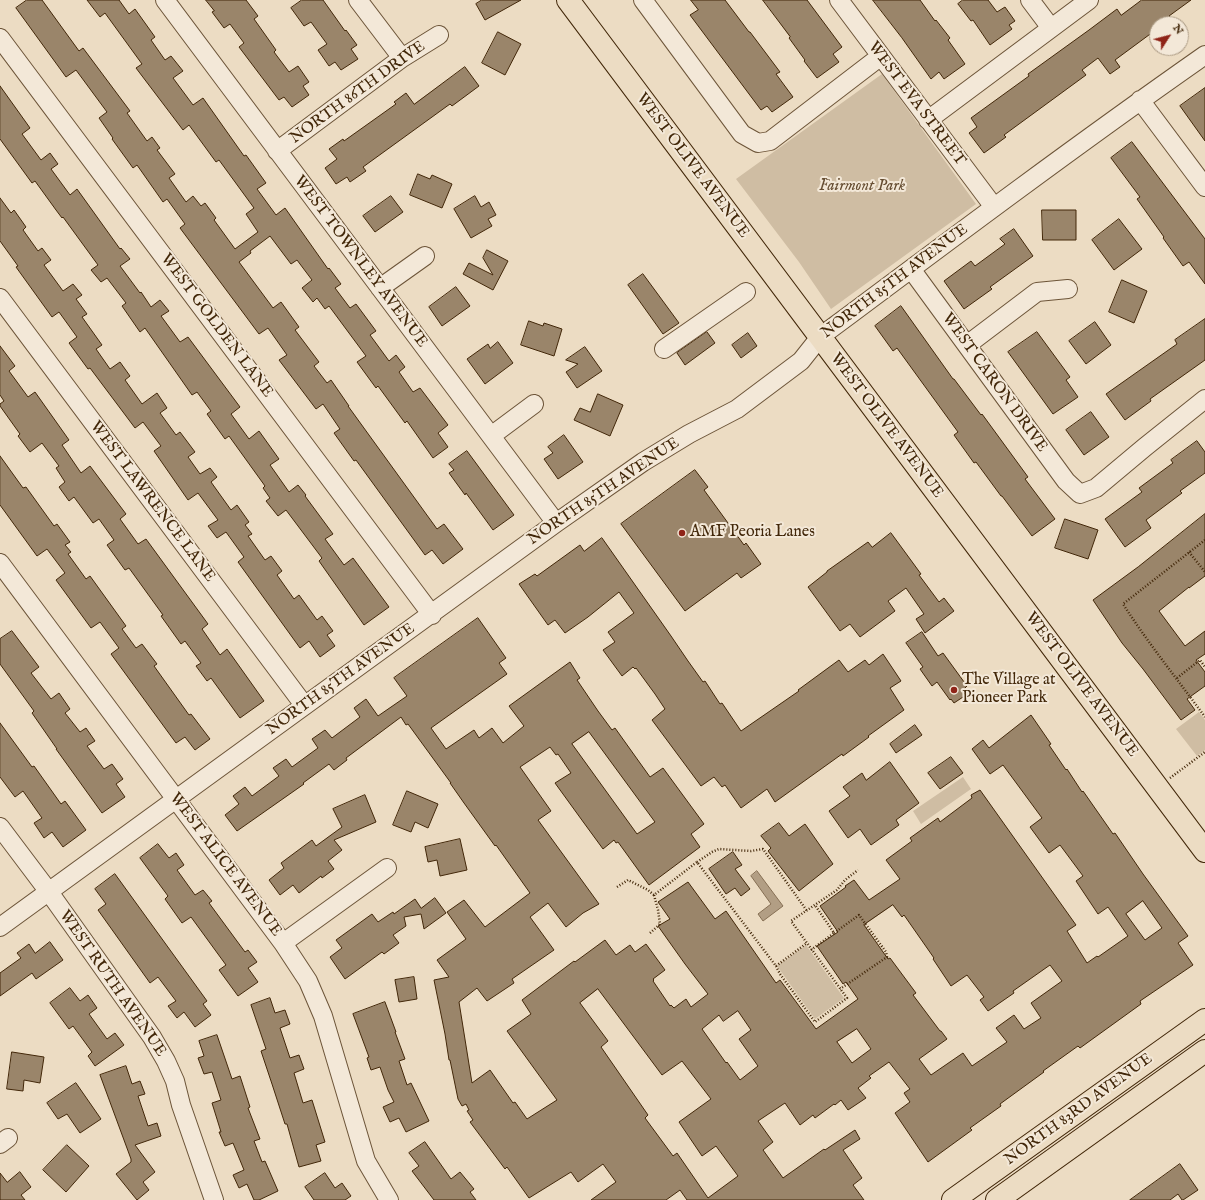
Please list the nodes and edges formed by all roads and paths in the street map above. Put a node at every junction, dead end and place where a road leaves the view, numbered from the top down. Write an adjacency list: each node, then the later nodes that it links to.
1 (165, 0): 16 (street, WEST TOWNLEY AVENUE)
2 (358, 0): 13 (street)
3 (568, 0): 25 (main road, WEST OLIVE AVENUE)
4 (642, 0): 12 (street)
5 (839, 0): 12 (street, WEST EVA STREET)
6 (1030, 0): 8 (street)
7 (1089, 0): 8 (street)
8 (1051, 28): 15 (street)
9 (440, 35): 13 (street, NORTH 86TH DRIVE)
10 (0, 38): 36 (street, WEST GOLDEN LANE)
11 (1205, 54): 14 (street, NORTH 85TH AVENUE)
12 (881, 56): 15 (street, WEST EVA STREET)
13 (402, 58): 16 (street, NORTH 86TH DRIVE)
14 (1140, 100): 17 (street); 18 (street, NORTH 85TH AVENUE)
15 (928, 120): 18 (street, WEST EVA STREET)
16 (277, 151): 21 (street, WEST TOWNLEY AVENUE)
17 (1205, 187)
18 (994, 207): 20 (street, NORTH 85TH AVENUE)
19 (425, 256): 21 (street)
20 (910, 269): 25 (street, NORTH 85TH AVENUE); 26 (street, WEST CARON DRIVE)
21 (380, 288): 30 (street, WEST TOWNLEY AVENUE)
22 (1068, 289): 26 (street)
23 (746, 292): 27 (street)
24 (0, 298): 39 (street, WEST LAWRENCE LANE)
25 (820, 337): 31 (street, NORTH 85TH AVENUE); 42 (main road, WEST OLIVE AVENUE)
26 (967, 345): 28 (street, WEST CARON DRIVE)
27 (664, 349)
28 (1205, 399)
29 (534, 404): 30 (street)
30 (491, 436): 31 (street, WEST TOWNLEY AVENUE)
31 (556, 523): 36 (street, NORTH 85TH AVENUE)
32 (1205, 540): 33 (path)
33 (1189, 552): 35 (path); 38 (path)
34 (0, 563): 43 (street, WEST ALICE AVENUE)
35 (1205, 572)
36 (432, 614): 39 (street, NORTH 85TH AVENUE)
37 (1205, 667): 38 (path)
38 (1177, 678): 40 (path)
39 (304, 705): 43 (street, NORTH 85TH AVENUE)
40 (1205, 717)
41 (1205, 752): 42 (path)
42 (1158, 788): 45 (main road, WEST OLIVE AVENUE)
43 (177, 799): 50 (street, NORTH 85TH AVENUE); 57 (street, WEST ALICE AVENUE)
44 (0, 827): 50 (street, WEST RUTH AVENUE)
45 (1205, 851)
46 (698, 862): 51 (path); 53 (path); 60 (path)
47 (387, 868): 57 (street)
48 (858, 870): 52 (path)
49 (617, 887): 51 (path)
50 (49, 892): 54 (street, NORTH 85TH AVENUE); 64 (street, WEST RUTH AVENUE)
51 (654, 894): 56 (path)
52 (816, 905): 53 (path); 55 (path)
53 (807, 911): 58 (path)
54 (0, 927)
55 (834, 932): 59 (path); 61 (path)
56 (650, 933)
57 (283, 943): 65 (street, WEST ALICE AVENUE)
58 (806, 943): 59 (path); 60 (path)
59 (811, 950): 61 (path)
60 (776, 966): 61 (path)
61 (840, 989)
62 (1205, 1020): 66 (main road, NORTH 83RD AVENUE)
63 (1205, 1050): 67 (main road, NORTH 83RD AVENUE)
64 (214, 1200)
65 (389, 1200)
66 (953, 1200)
67 (997, 1200)

